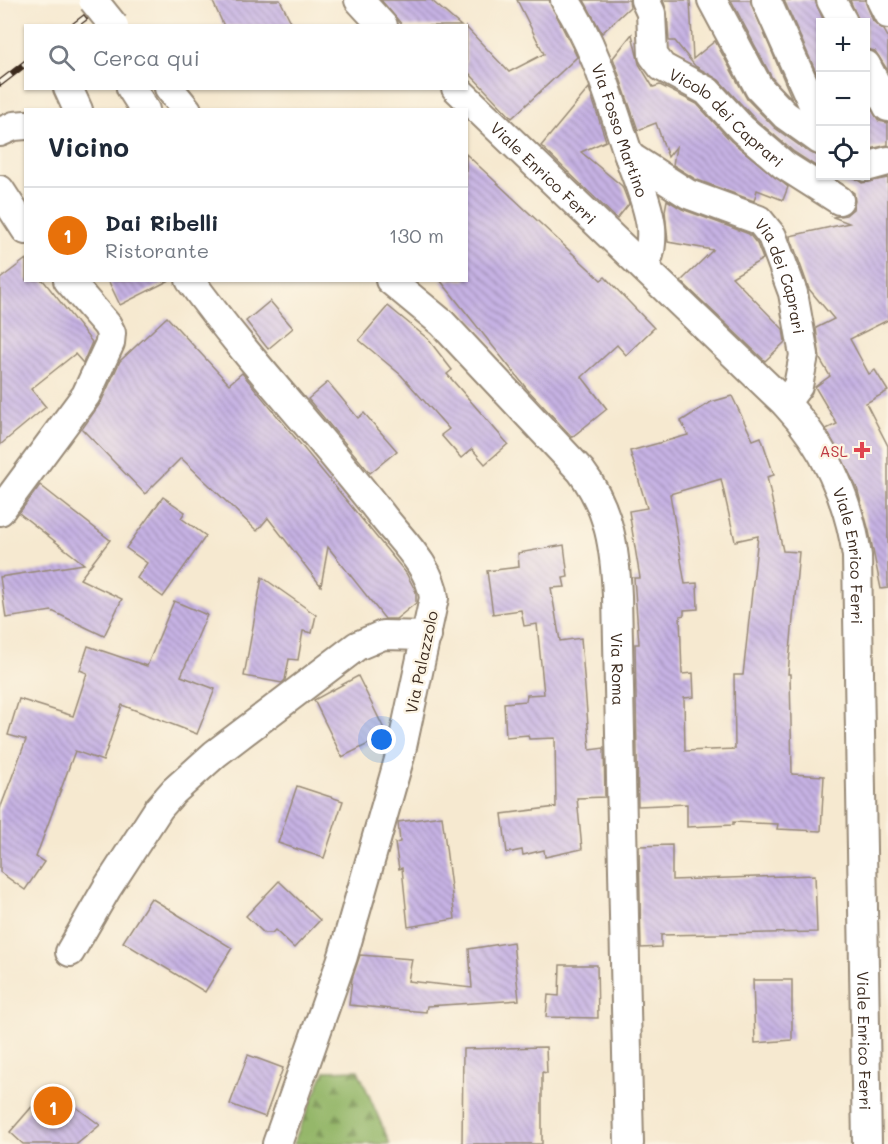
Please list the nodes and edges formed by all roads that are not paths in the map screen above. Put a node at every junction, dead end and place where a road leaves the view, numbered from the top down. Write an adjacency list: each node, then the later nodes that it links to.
1 (93, 0): 11 (street, bridge)
2 (358, 0): 12 (street)
3 (564, 0): 25 (street, Via Fosso Martino)
4 (712, 0): 24 (street)
5 (766, 0): 24 (street)
6 (831, 0): 10 (street)
7 (881, 0): 9 (street)
8 (647, 4): 29 (street, Vicolo dei Caprari)
9 (888, 14)
10 (841, 18)
11 (112, 24)
12 (381, 24)
13 (870, 72): 18 (street)
14 (69, 90): 19 (street)
15 (132, 90): 20 (street)
16 (171, 90): 21 (street)
17 (458, 90): 31 (street, Viale Enrico Ferri)
18 (888, 107)
19 (77, 108)
20 (144, 108)
21 (185, 108)
22 (24, 125): 23 (street)
23 (0, 132)
24 (814, 135)
25 (629, 156): 31 (street, Via Fosso Martino); 35 (street, Via dei Caprari)
26 (888, 161): 27 (street)
27 (870, 166)
28 (0, 190): 30 (street)
29 (840, 200)
30 (24, 227)
31 (644, 267): 35 (street, Viale Enrico Ferri)
32 (70, 282): 36 (street)
33 (192, 282): 37 (street, Via Palazzolo)
34 (392, 282): 40 (street, Via Roma)
35 (785, 403): 41 (street, Viale Enrico Ferri)
36 (0, 511)
37 (428, 636): 38 (street); 39 (street, Via Palazzolo)
38 (70, 952)
39 (277, 1144)
40 (629, 1144)
41 (867, 1144)

